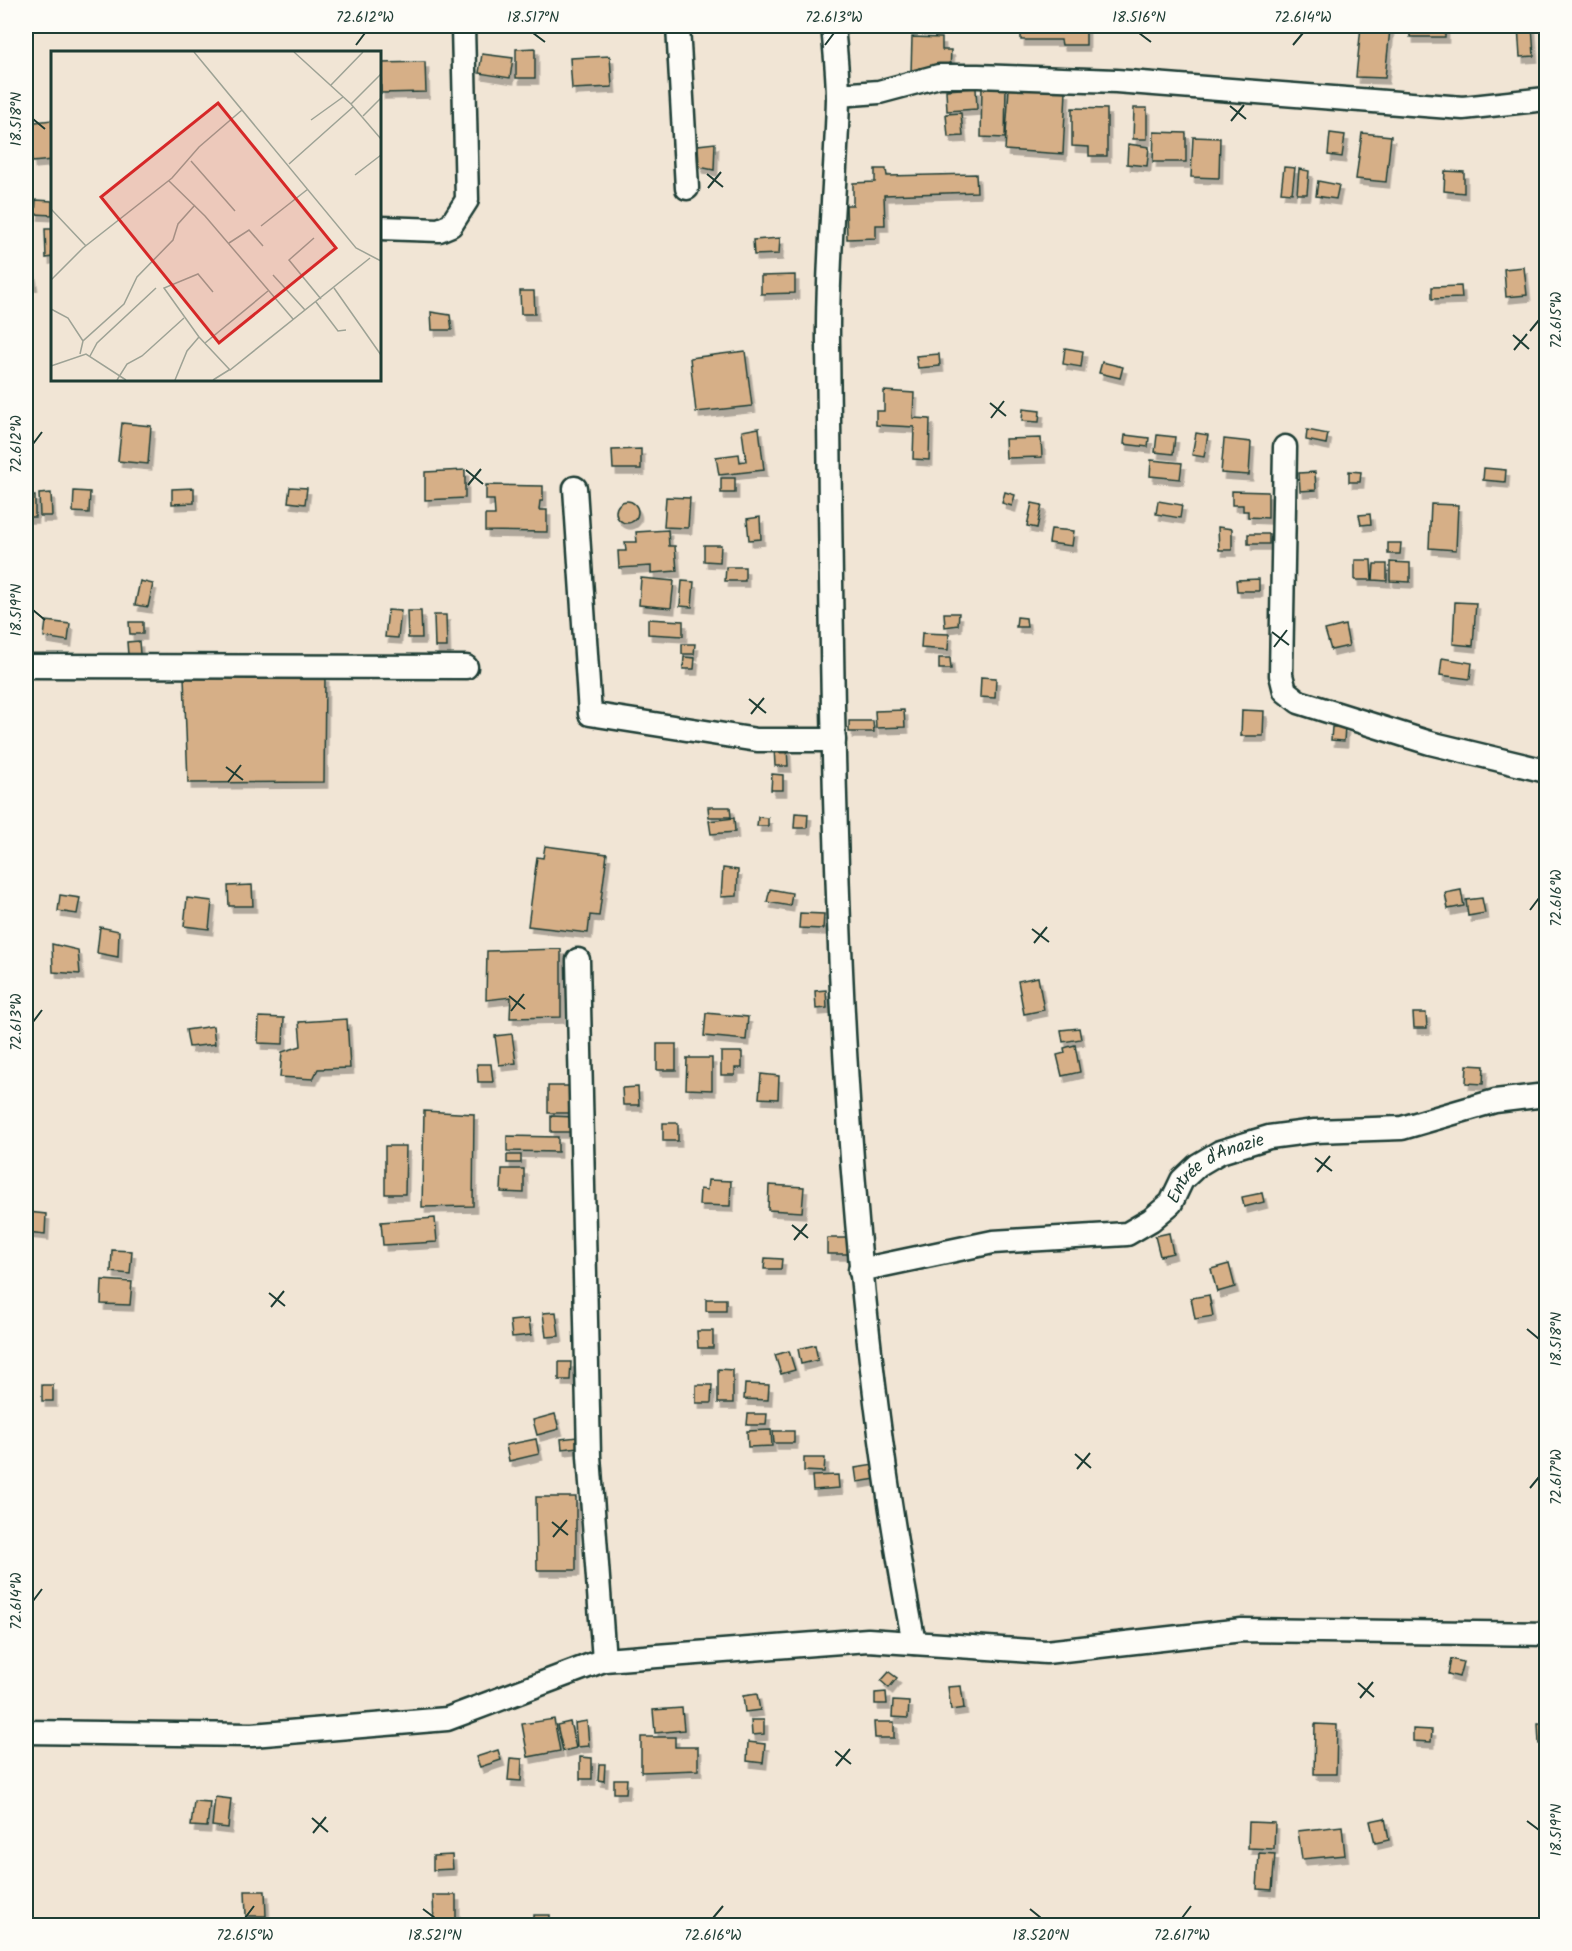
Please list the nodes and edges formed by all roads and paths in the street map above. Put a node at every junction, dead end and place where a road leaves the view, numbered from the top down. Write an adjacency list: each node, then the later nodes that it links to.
1 (463, 26): 7 (street)
2 (678, 26): 6 (street)
3 (833, 26): 4 (street)
4 (838, 95): 5 (street); 12 (street)
5 (1546, 99)
6 (687, 188)
7 (381, 228)
8 (1285, 447): 13 (street)
9 (575, 488): 12 (street)
10 (26, 666): 11 (street)
11 (466, 667)
12 (834, 740): 16 (street)
13 (1546, 771)
14 (578, 960): 19 (street)
15 (1546, 1095): 16 (street, Entrée d'Anazie)
16 (860, 1270): 18 (street)
17 (1546, 1634): 18 (street)
18 (914, 1643): 19 (street)
19 (604, 1660): 20 (street)
20 (26, 1732)

